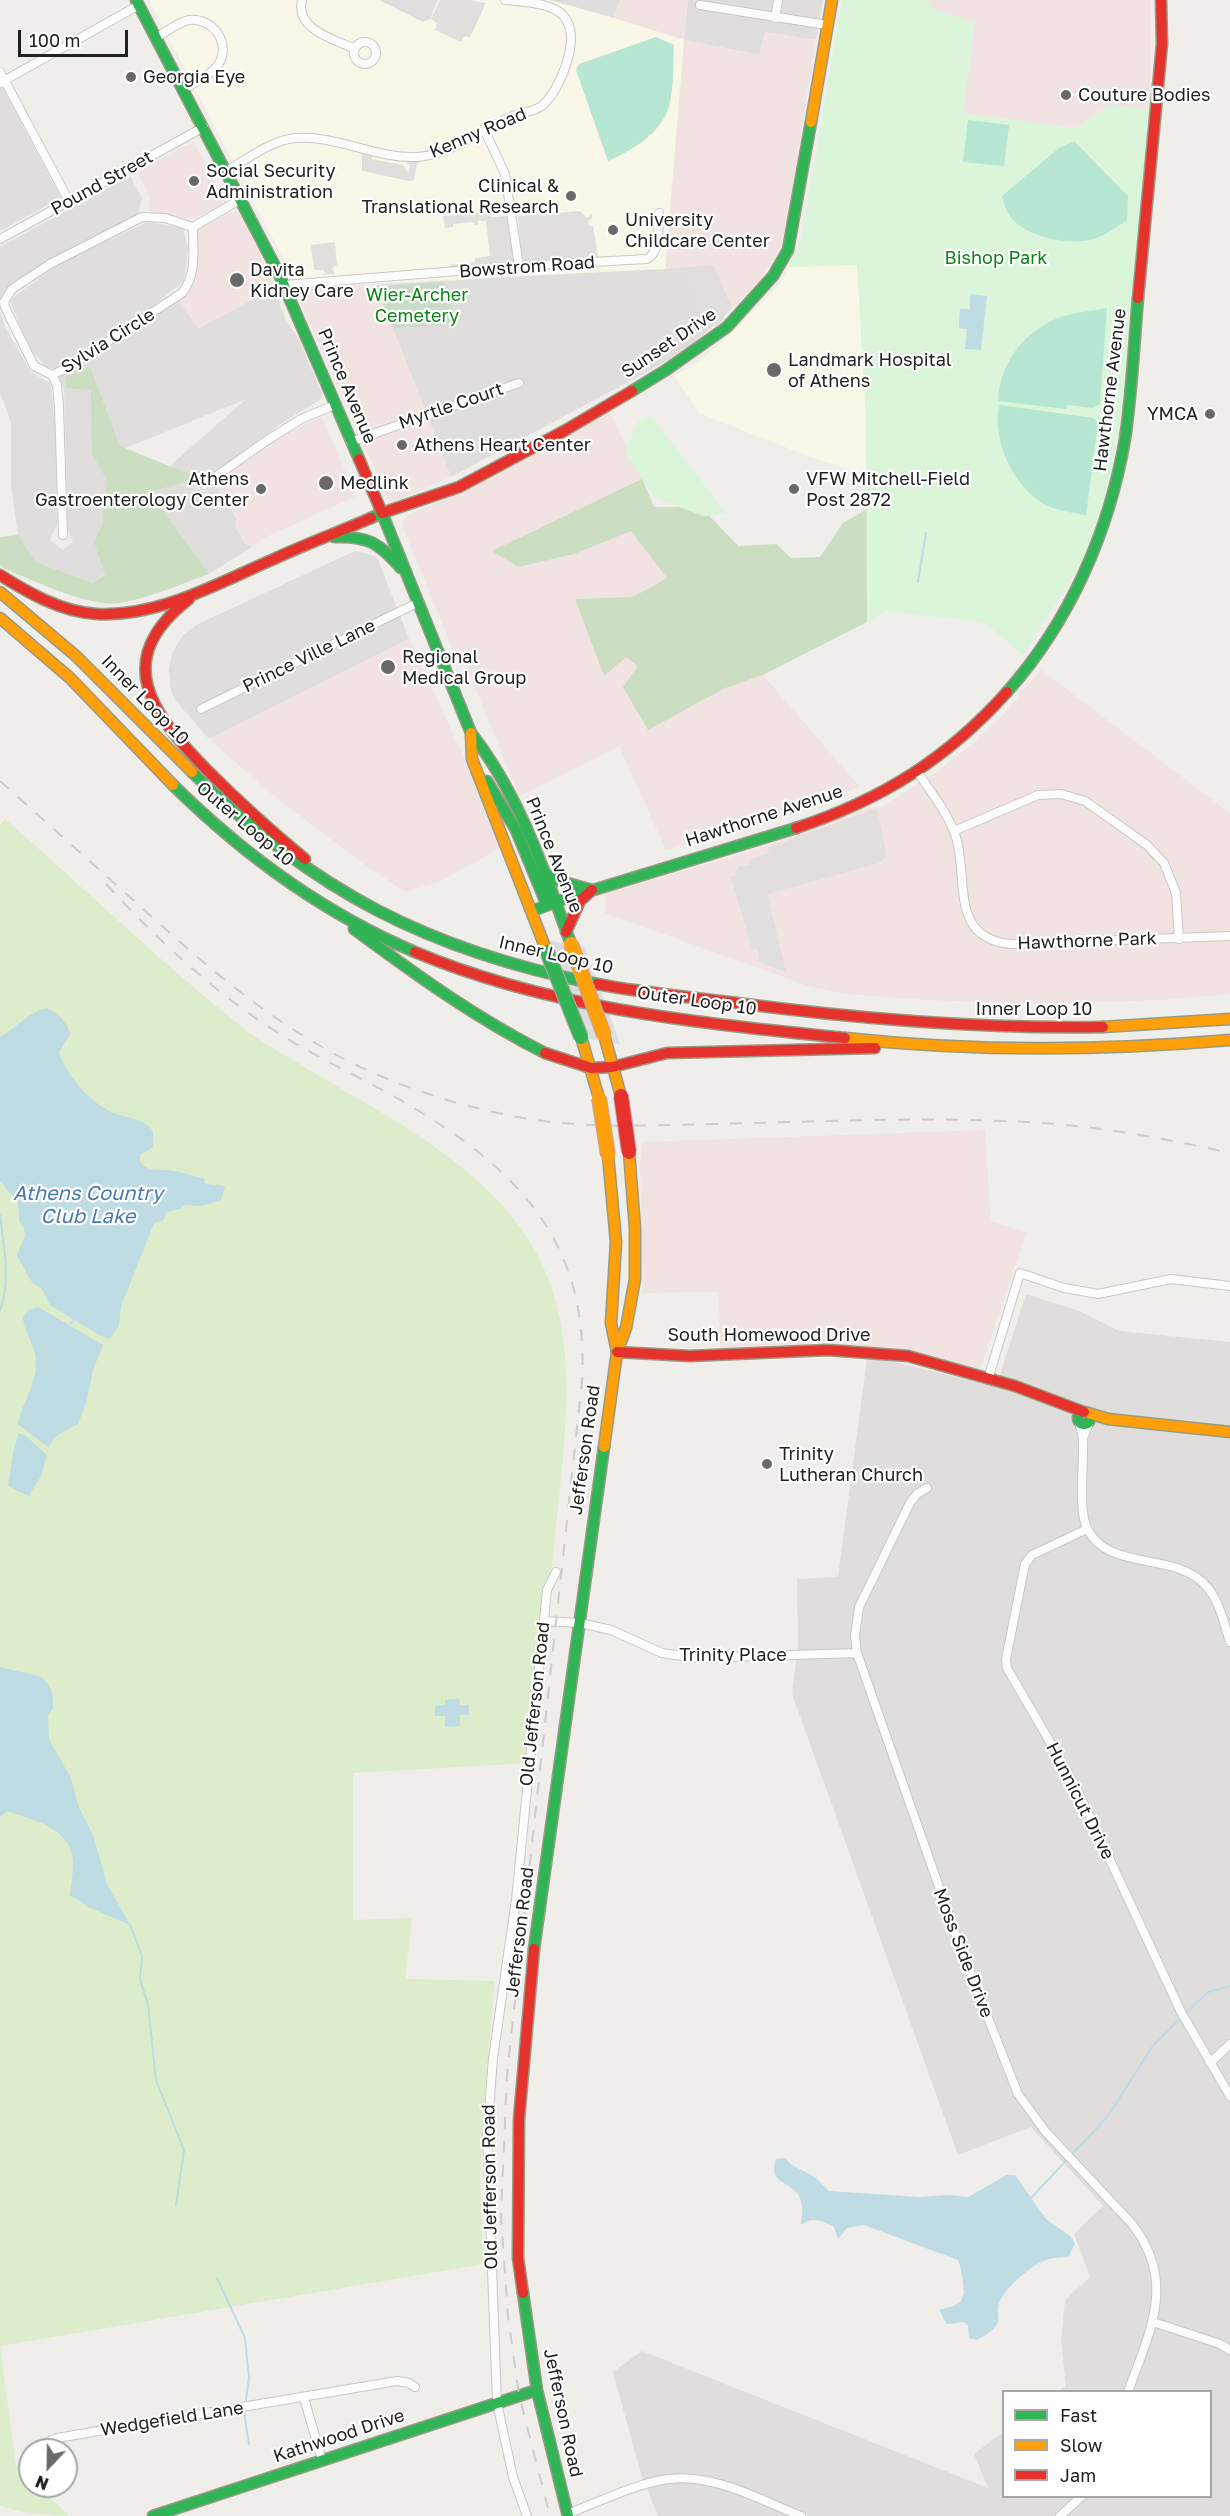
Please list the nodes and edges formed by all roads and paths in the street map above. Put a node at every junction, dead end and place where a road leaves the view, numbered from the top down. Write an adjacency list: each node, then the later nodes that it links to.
1 (302, 0): 11 (street)
2 (505, 0): 16 (street, Kenny Road)
3 (778, 0): 8 (street)
4 (832, 0): 9 (main road, Sunset Drive)
5 (1162, 1): 42 (main road, Hawthorne Avenue)
6 (138, 3): 10 (main road, Prince Avenue); 13 (street)
7 (700, 5): 8 (street)
8 (775, 18): 9 (street)
9 (827, 25): 30 (main road, Sunset Drive)
10 (156, 38): 14 (main road, Prince Avenue); 14 (street)
11 (355, 49)
12 (0, 72): 13 (street)
13 (2, 82): 19 (street)
14 (184, 89): 15 (main road, Prince Avenue)
15 (204, 127): 17 (main road, Prince Avenue); 19 (street, Pound Street)
16 (484, 129): 17 (street, Kenny Road); 23 (street)
17 (226, 171): 18 (main road, Prince Avenue)
18 (241, 199): 21 (street); 24 (main road, Prince Avenue)
19 (69, 201): 22 (street, Pound Street)
20 (659, 213): 23 (street, Bowstrom Road)
21 (193, 227): 25 (street, Sylvia Circle); 25 (street, Sylvia Circle)
22 (0, 238)
23 (519, 266): 24 (street, Bowstrom Road)
24 (284, 285): 27 (main road, Prince Avenue)
25 (52, 375): 31 (street)
26 (519, 383): 28 (street, Myrtle Court)
27 (335, 405): 28 (main road, Prince Avenue); 29 (street)
28 (350, 442): 30 (main road, Prince Avenue)
29 (204, 485)
30 (382, 513): 32 (main road, Sunset Drive); 33 (main road, Prince Avenue)
31 (63, 535)
32 (322, 537): 33 (main road); 35 (main road, Sunset Drive)
33 (406, 574): 37 (main road, Prince Avenue)
34 (0, 575): 35 (main road)
35 (202, 591): 49 (main road)
36 (0, 592): 49 (main road, Inner Loop 10)
37 (417, 603): 39 (street, Prince Ville Lane); 40 (main road, Prince Avenue)
38 (0, 618): 46 (main road, Outer Loop 10)
39 (201, 709)
40 (471, 733): 41 (main road, Prince Avenue); 44 (main road, Prince Avenue)
41 (476, 768): 47 (main road); 48 (main road, Prince Avenue)
42 (918, 771): 43 (street, Hawthorne Park); 45 (main road, Hawthorne Avenue)
43 (954, 831): 52 (street, Hawthorne Park); 52 (street)
44 (546, 874): 45 (main road); 47 (main road, Prince Avenue)
45 (592, 890): 47 (main road, Hawthorne Avenue); 51 (main road)
46 (315, 900): 57 (main road, Outer Loop 10); 59 (main road)
47 (551, 904): 48 (main road, Hawthorne Avenue); 51 (main road, Prince Avenue)
48 (532, 911): 53 (main road, Prince Avenue, bridge)
49 (378, 912): 55 (main road, Inner Loop 10)
50 (1230, 936): 52 (street, Hawthorne Park)
51 (569, 938): 54 (main road, Prince Avenue, bridge)
52 (1179, 939)
53 (563, 989): 59 (main road, Jefferson Road, bridge)
54 (591, 998): 58 (main road, Jefferson Road, bridge)
55 (1230, 1019)
56 (1230, 1040): 57 (main road, Outer Loop 10)
57 (940, 1047): 58 (main road)
58 (612, 1067): 59 (main road); 61 (main road, Jefferson Road, bridge)
59 (591, 1068): 61 (main road, Jefferson Road, bridge)
60 (1230, 1286): 62 (street)
61 (617, 1352): 62 (main road, South Homewood Drive); 69 (main road, Jefferson Road)
62 (988, 1379): 63 (main road, South Homewood Drive)
63 (1085, 1419): 64 (main road, South Homewood Drive); 66 (street)
64 (1230, 1432)
65 (927, 1488): 71 (street, Moss Side Drive)
66 (1087, 1528): 70 (street); 73 (street, Hunnicut Drive)
67 (556, 1572): 68 (street, Old Jefferson Road)
68 (544, 1621): 69 (street, Trinity Place); 81 (street, Old Jefferson Road)
69 (580, 1623): 71 (street, Trinity Place); 78 (main road, Jefferson Road)
70 (1230, 1642)
71 (857, 1653): 75 (street, Moss Side Drive)
72 (1230, 2044): 73 (street)
73 (1210, 2063): 74 (street, Hunnicut Drive)
74 (1230, 2096)
75 (1153, 2322): 76 (street); 79 (street, Moss Side Drive)
76 (1230, 2350)
77 (415, 2387): 80 (street, Wedgefield Lane)
78 (537, 2390): 81 (main road, Kathwood Drive); 85 (main road, Jefferson Road)
79 (1128, 2390)
80 (304, 2398): 82 (street, Wedgefield Lane); 83 (street)
81 (497, 2403): 83 (main road, Kathwood Drive); 87 (street, Old Jefferson Road)
82 (57, 2438)
83 (322, 2460): 86 (main road, Kathwood Drive)
84 (1080, 2498): 89 (street)
85 (567, 2515): 88 (street)
86 (153, 2516)
87 (527, 2516)
88 (801, 2516)
89 (1060, 2516)

